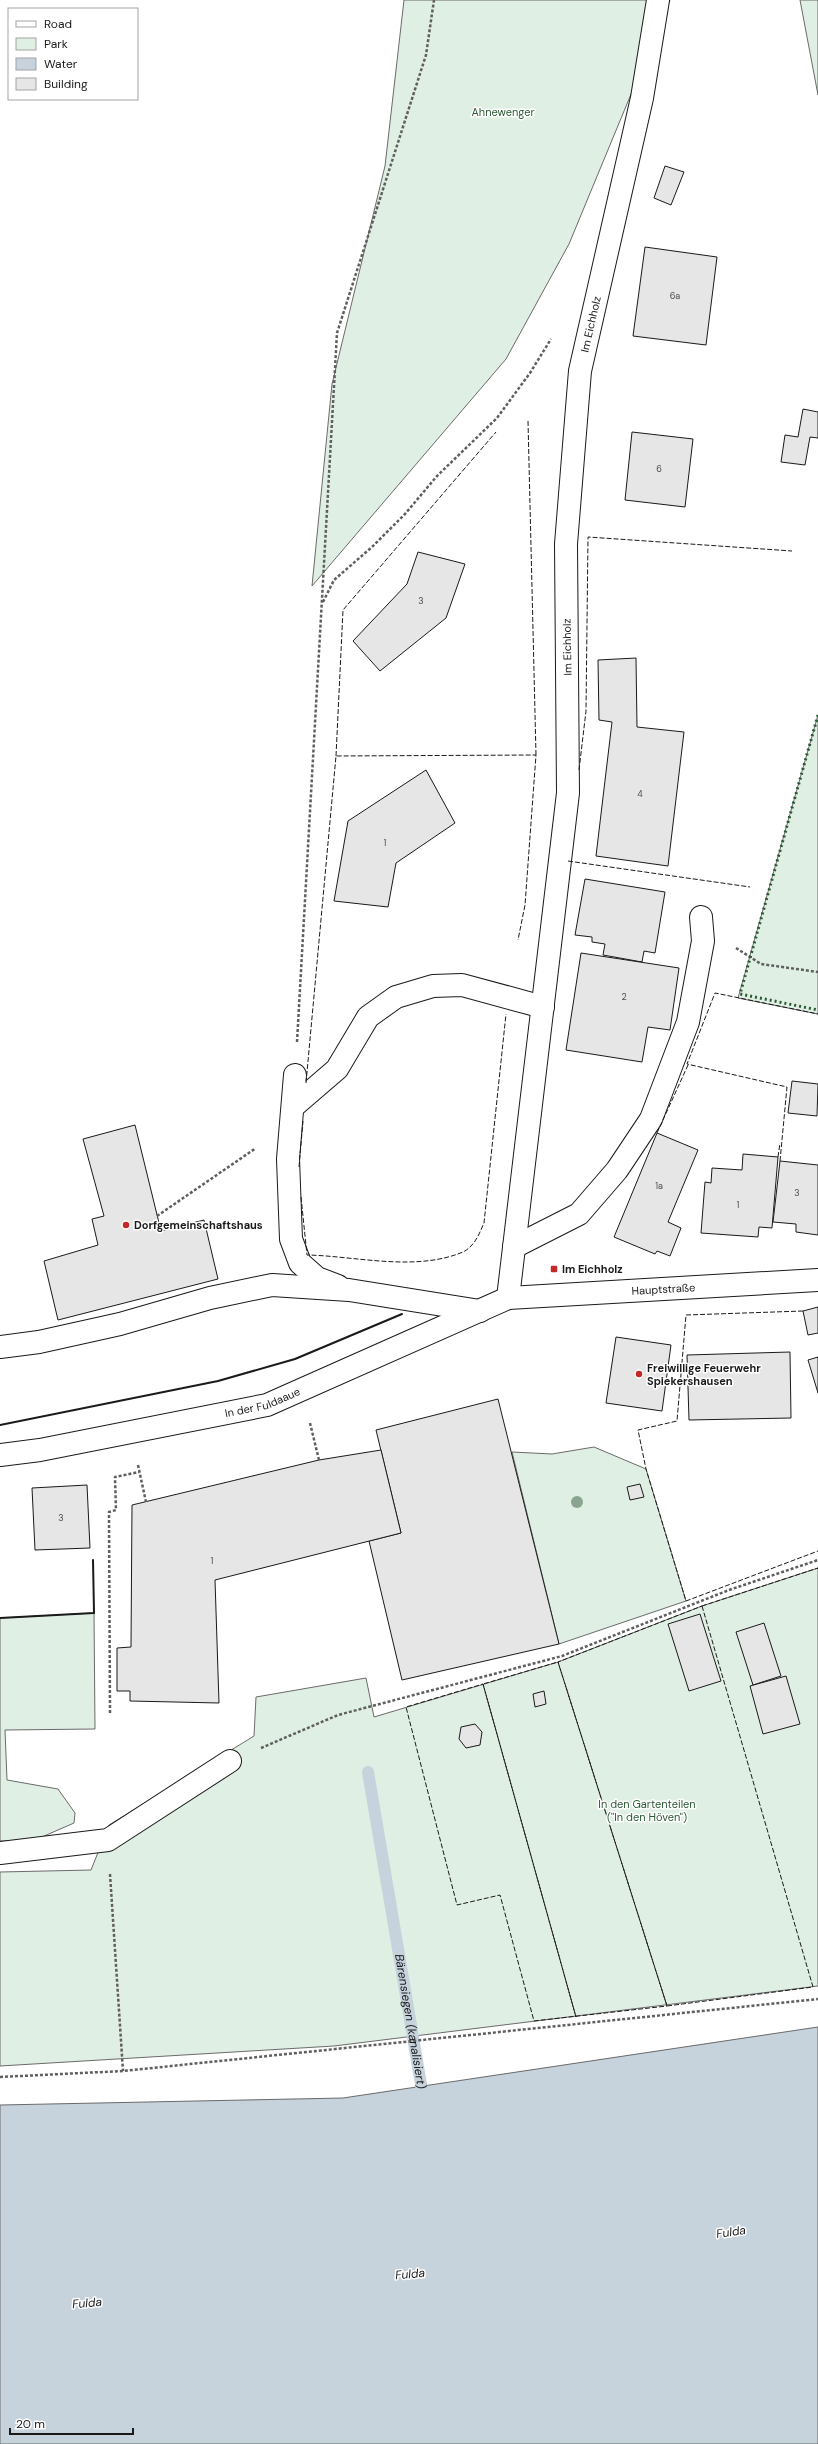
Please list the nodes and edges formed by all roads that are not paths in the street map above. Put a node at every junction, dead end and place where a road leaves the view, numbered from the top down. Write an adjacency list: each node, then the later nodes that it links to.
1 (658, 0): 3 (street, Im Eichholz)
2 (701, 917): 6 (street)
3 (543, 1007): 5 (street); 6 (street, Im Eichholz)
4 (295, 1075): 5 (street)
5 (294, 1106): 8 (street)
6 (514, 1247): 9 (street, Im Eichholz)
7 (818, 1280): 9 (street, Hauptstraße)
8 (348, 1290): 10 (street); 11 (street)
9 (508, 1298): 10 (street, In der Fuldaaue)
10 (480, 1311): 12 (street, In der Fuldaaue)
11 (0, 1347)
12 (0, 1455)
13 (230, 1761): 14 (street)
14 (0, 1853)

